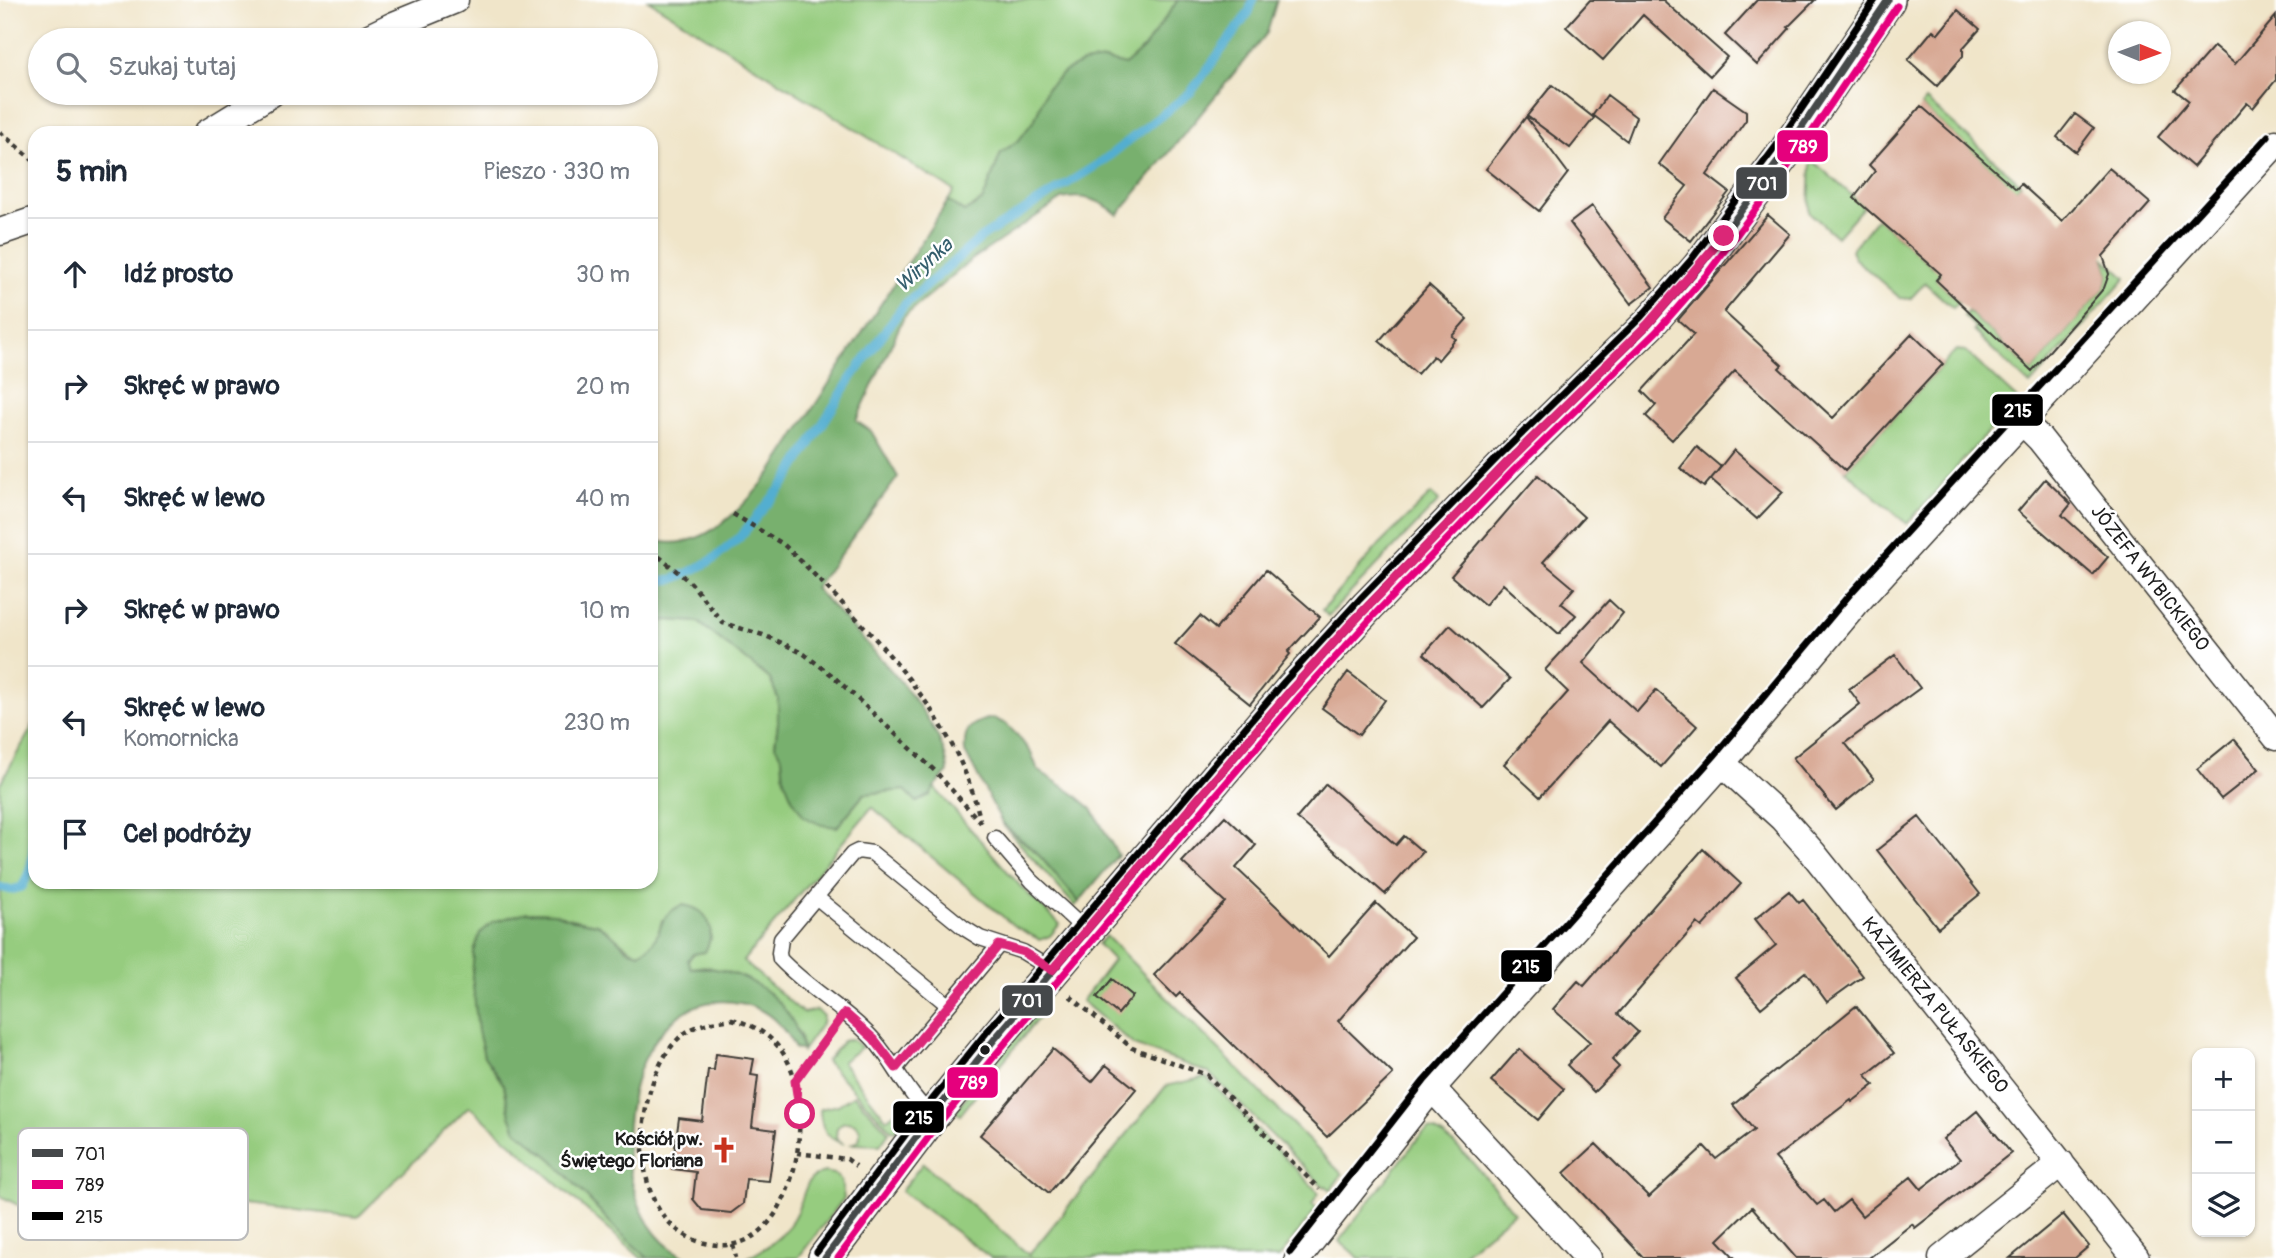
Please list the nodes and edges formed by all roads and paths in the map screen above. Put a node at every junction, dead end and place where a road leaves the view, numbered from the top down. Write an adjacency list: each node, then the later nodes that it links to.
1 (455, 0): 3 (street)
2 (1888, 0): 19 (street)
3 (388, 28)
4 (252, 105): 5 (street)
5 (218, 126)
6 (0, 132): 8 (path)
7 (2276, 143): 11 (street)
8 (28, 156)
9 (28, 222): 10 (street)
10 (0, 232)
11 (2022, 421): 14 (street, JÓZEFA WYBICKIEGO); 15 (street)
12 (733, 514): 16 (path)
13 (658, 555): 16 (path)
14 (2276, 737)
15 (1722, 763): 26 (street); 29 (street, KAZIMIERZA PUŁASKIEGO)
16 (981, 822): 17 (path)
17 (995, 838): 19 (lane)
18 (816, 897): 20 (lane); 22 (lane); 23 (lane)
19 (1085, 930): 21 (street)
20 (999, 945): 21 (lane); 22 (lane)
21 (1057, 980): 27 (street); 31 (path)
22 (948, 1005): 24 (lane)
23 (845, 1013): 24 (lane); 25 (path)
24 (896, 1068): 27 (lane)
25 (795, 1081): 28 (path); 32 (path)
26 (1432, 1088): 35 (street); 36 (street)
27 (932, 1116): 34 (street)
28 (797, 1153): 30 (path); 32 (path)
29 (2061, 1163): 37 (street); 38 (street, KAZIMIERZA PUŁASKIEGO)
30 (860, 1169)
31 (1321, 1191)
32 (733, 1245): 33 (path)
33 (736, 1258)
34 (825, 1258)
35 (1297, 1258)
36 (1588, 1258)
37 (1942, 1258)
38 (2136, 1258)

